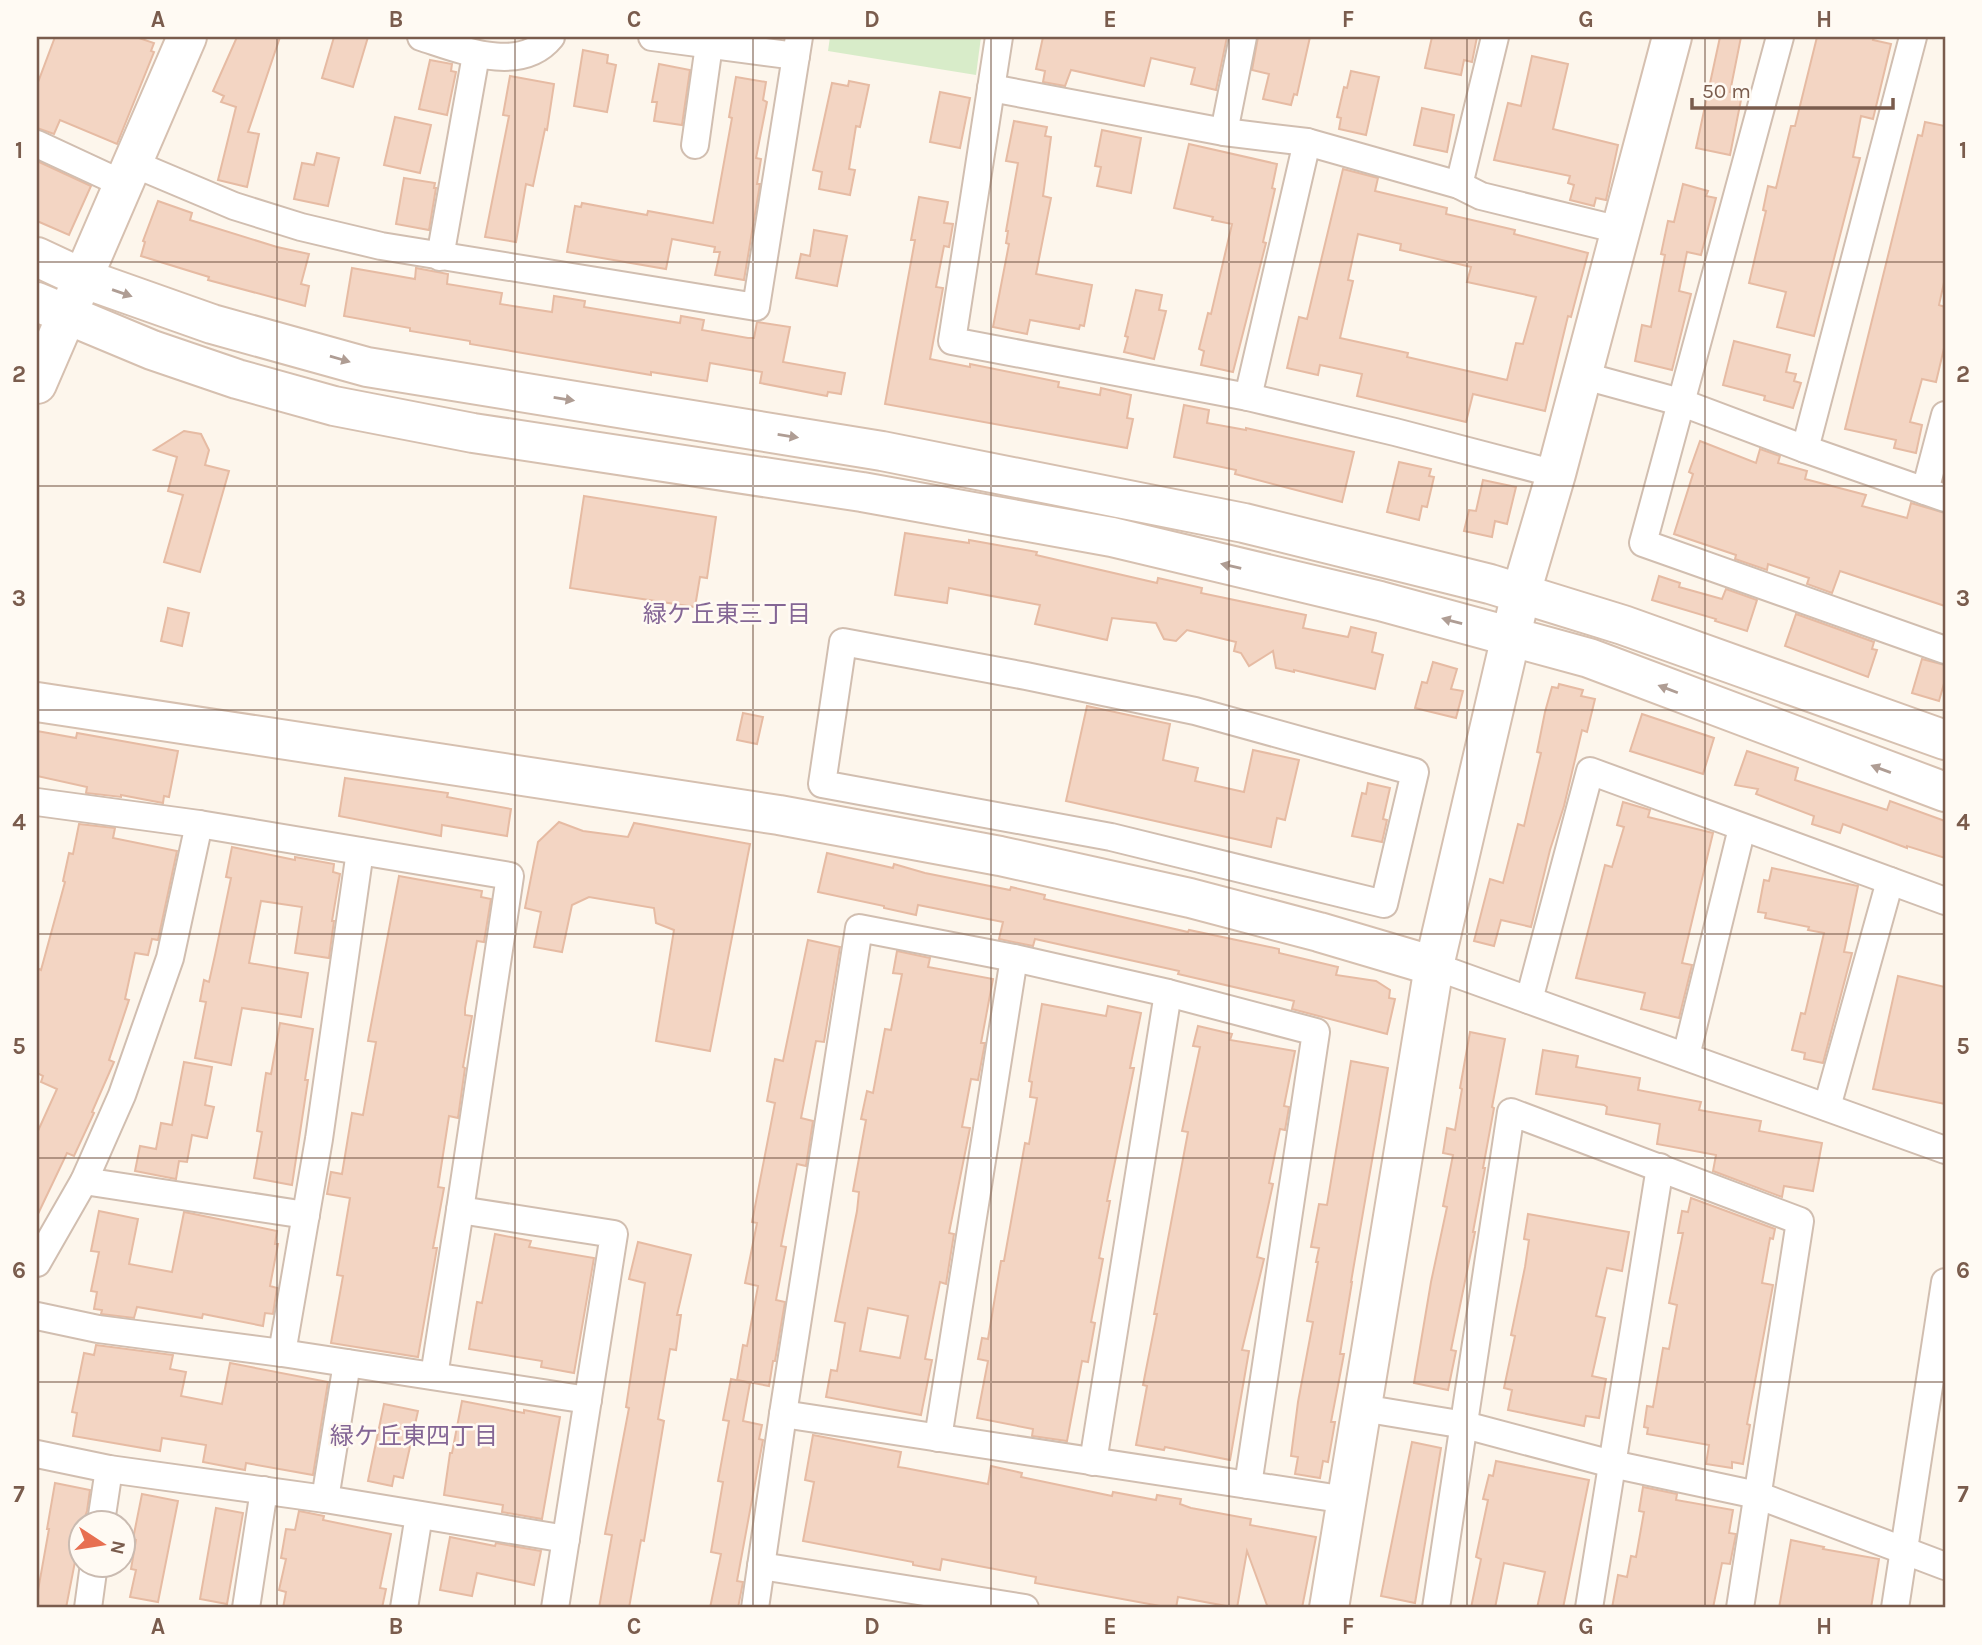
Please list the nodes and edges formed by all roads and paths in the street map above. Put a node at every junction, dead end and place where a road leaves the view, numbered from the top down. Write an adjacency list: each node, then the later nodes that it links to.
1 (187, 37): 19 (street)
2 (421, 37): 13 (street)
3 (551, 37): 13 (street)
4 (652, 37): 11 (street)
5 (999, 37): 14 (street)
6 (1243, 37): 15 (street)
7 (1495, 37): 20 (street)
8 (1672, 37): 21 (street)
9 (1780, 37): 29 (street)
10 (1913, 37): 31 (street)
11 (709, 45): 12 (street); 18 (street)
12 (797, 47): 23 (street)
13 (476, 55): 23 (street)
14 (991, 88): 15 (street); 28 (street)
15 (1224, 132): 16 (street)
16 (1307, 142): 20 (street); 28 (street)
17 (37, 144): 19 (street)
18 (695, 145)
19 (127, 174): 23 (street); 24 (street)
20 (1459, 185): 21 (street)
21 (1620, 230): 26 (street)
22 (37, 257): 24 (street)
23 (440, 257)
24 (82, 278): 25 (street); 34 (street, one-way to 34)
25 (51, 308): 27 (street); 35 (street, one-way to 25)
26 (1581, 375): 29 (street); 32 (street)
27 (37, 384)
28 (1248, 397): 32 (street)
29 (1680, 401): 31 (street); 36 (street)
30 (1945, 415): 33 (street)
31 (1805, 449): 33 (street)
32 (1556, 474): 34 (street)
33 (1935, 495)
34 (1521, 593): 35 (street); 38 (street)
35 (1511, 636): 39 (street, one-way to 35); 51 (street)
36 (1945, 650)
37 (37, 702): 45 (street)
38 (1945, 740)
39 (1945, 792)
40 (37, 802): 42 (street)
41 (1009, 818): 45 (street); 46 (street); 46 (street)
42 (199, 824): 44 (street); 58 (street)
43 (1742, 828): 47 (street); 53 (street); 54 (street)
44 (360, 851): 59 (street); 60 (street)
45 (1000, 856): 48 (street)
46 (1200, 859): 48 (street)
47 (1890, 881): 49 (street); 55 (street)
48 (1190, 898): 51 (street)
49 (1945, 901)
50 (1014, 958): 52 (street); 69 (street); 71 (street)
51 (1434, 966): 53 (street); 68 (street)
52 (1168, 993): 73 (street); 76 (street)
53 (1530, 1000): 54 (street)
54 (1686, 1056): 55 (street)
55 (1827, 1107): 56 (street)
56 (1945, 1150)
57 (1660, 1167): 70 (street); 74 (street); 78 (street)
58 (84, 1181): 60 (street); 61 (street)
59 (460, 1210): 66 (street); 67 (street)
60 (306, 1215): 64 (street)
61 (37, 1263)
62 (1945, 1282): 84 (street)
63 (37, 1316): 64 (street)
64 (282, 1353): 65 (street)
65 (347, 1363): 66 (street); 79 (street)
66 (434, 1376): 67 (street)
67 (588, 1400): 83 (street)
68 (1362, 1408): 70 (street); 80 (street)
69 (783, 1414): 71 (street); 85 (street)
70 (1465, 1425): 74 (street); 96 (street)
71 (938, 1438): 73 (street)
72 (37, 1454): 75 (street)
73 (1093, 1462): 76 (street)
74 (1612, 1464): 78 (street); 97 (street)
75 (109, 1469): 77 (street); 81 (street)
76 (1248, 1485): 80 (street)
77 (264, 1490): 79 (street); 90 (street)
78 (1757, 1495): 84 (street); 98 (street)
79 (325, 1499): 82 (street)
80 (1348, 1500): 95 (street)
81 (103, 1508)
82 (419, 1515): 83 (street); 91 (street)
83 (566, 1539): 92 (street)
84 (1903, 1551): 86 (street); 99 (street)
85 (761, 1566): 88 (street); 93 (street)
86 (1945, 1566)
87 (92, 1578): 89 (street)
88 (912, 1600): 94 (street)
89 (88, 1608)
90 (246, 1608)
91 (404, 1608)
92 (555, 1608)
93 (755, 1608)
94 (1025, 1608)
95 (1329, 1608)
96 (1436, 1608)
97 (1589, 1608)
98 (1740, 1608)
99 (1895, 1608)

